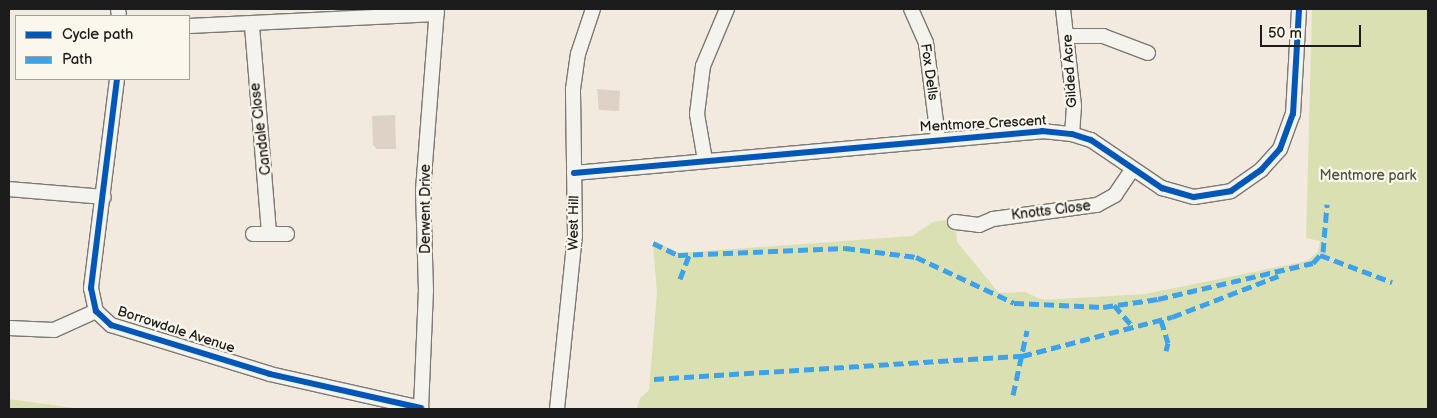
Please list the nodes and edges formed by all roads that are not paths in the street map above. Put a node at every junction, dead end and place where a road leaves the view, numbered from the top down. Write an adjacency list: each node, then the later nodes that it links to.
1 (593, 9): 16 (street, West Hill)
2 (727, 9): 14 (street)
3 (911, 9): 13 (street, Fox Dells)
4 (1063, 9): 9 (street, Gilded Acre)
5 (1299, 9): 15 (street, Mentmore Crescent)
6 (437, 11): 8 (street); 25 (street, Derwent Drive)
7 (190, 26): 8 (street)
8 (252, 26): 20 (street, Candale Close)
9 (1069, 36): 10 (street); 12 (street, Gilded Acre)
10 (1148, 53)
11 (117, 80): 18 (street)
12 (1072, 134): 13 (street, Mentmore Crescent); 15 (street, Mentmore Crescent)
13 (938, 138): 14 (street, Mentmore Crescent)
14 (705, 160): 16 (street, Mentmore Crescent)
15 (1132, 170): 19 (street, Knotts Close)
16 (574, 173): 26 (street, West Hill)
17 (9, 189): 18 (street)
18 (104, 197): 23 (street)
19 (955, 222)
20 (269, 233): 21 (street); 22 (street)
21 (253, 234)
22 (287, 234)
23 (96, 310): 24 (street); 25 (street, Borrowdale Avenue)
24 (9, 328)
25 (421, 409)
26 (556, 409)

